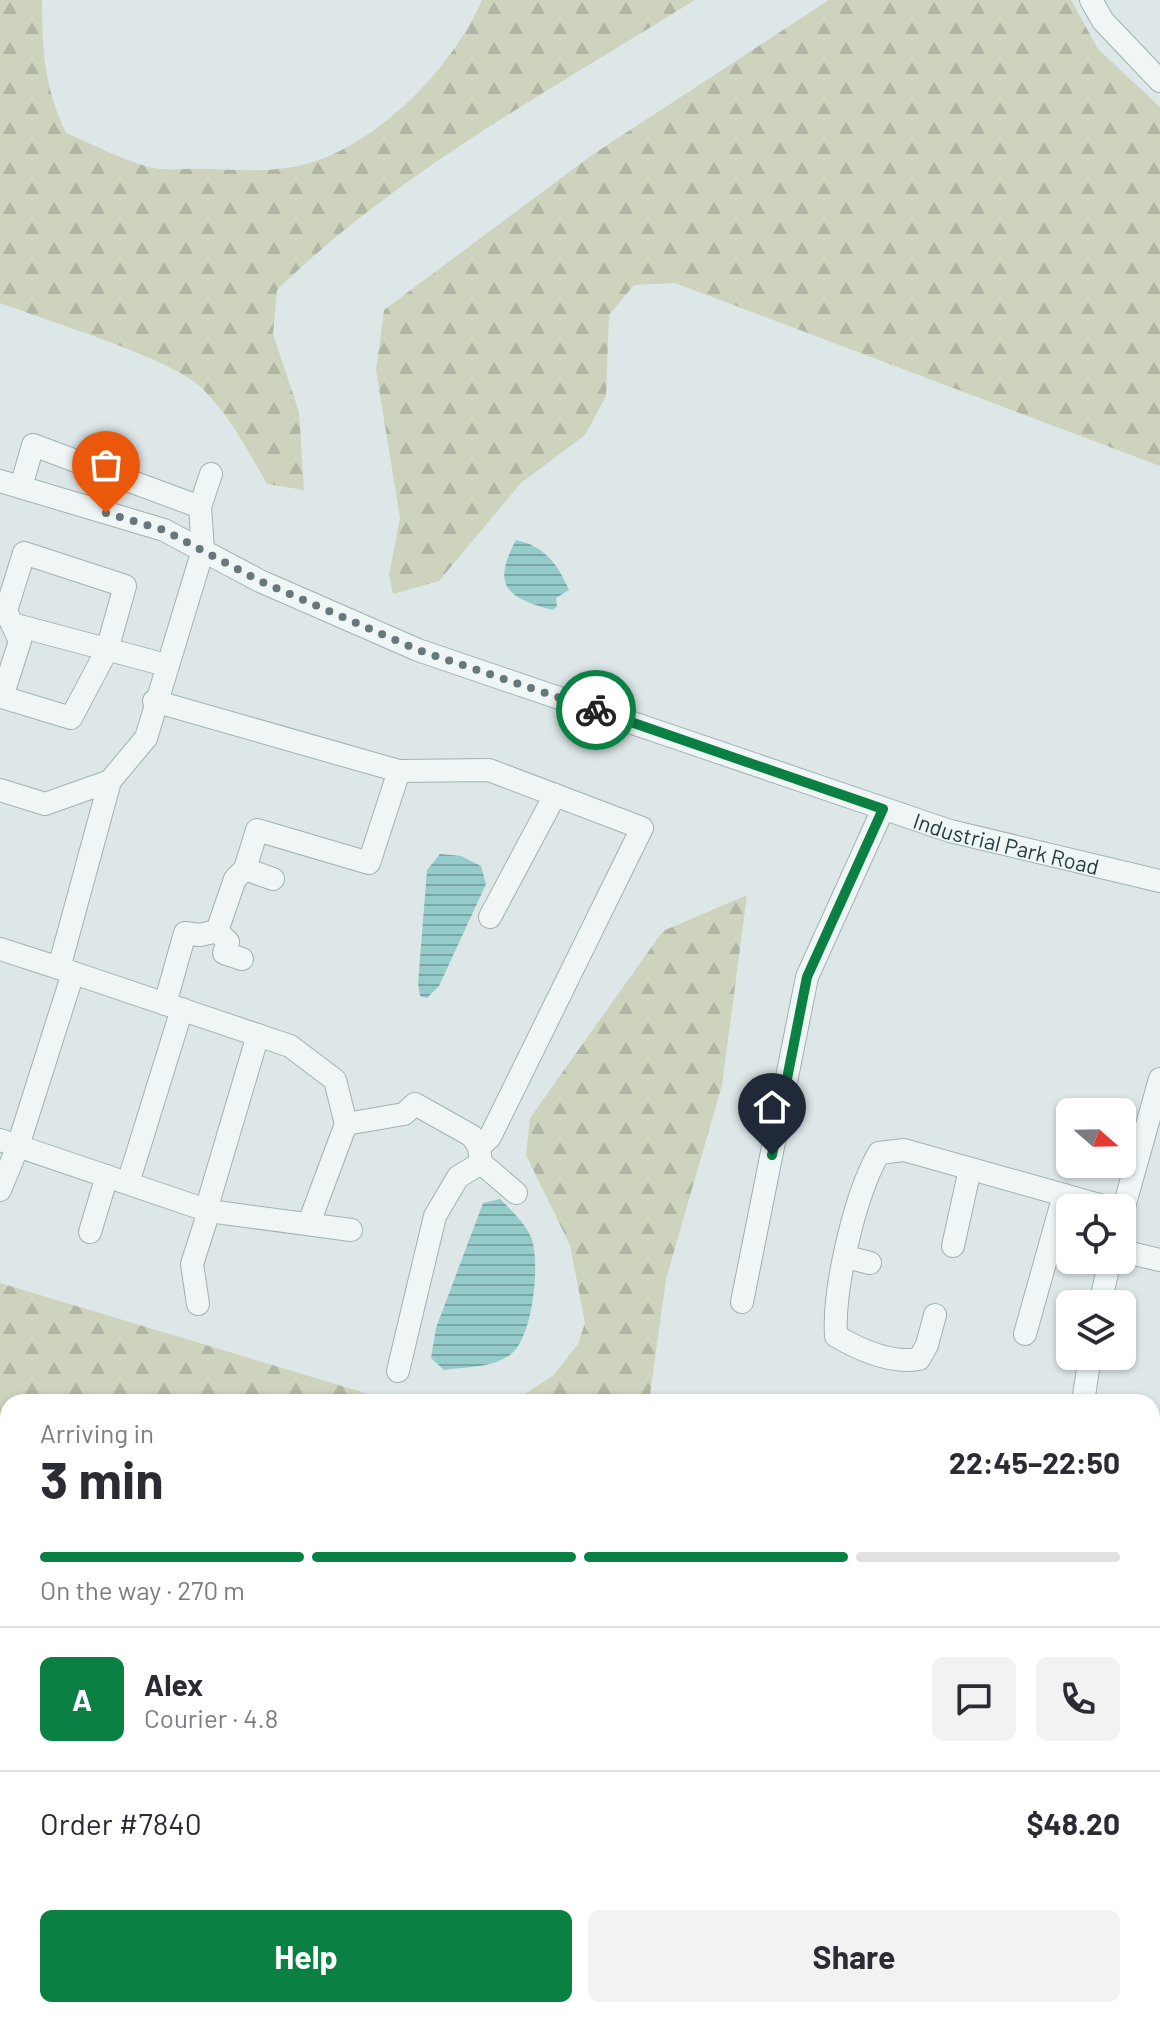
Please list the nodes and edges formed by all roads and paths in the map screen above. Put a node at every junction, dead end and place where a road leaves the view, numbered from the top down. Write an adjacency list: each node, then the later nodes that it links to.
1 (1091, 0): 2 (street)
2 (1160, 81)
3 (211, 474): 5 (street)
4 (10, 484): 5 (street); 6 (street, Industrial Park Road)
5 (200, 507): 6 (street)
6 (203, 550): 9 (street); 15 (street, Industrial Park Road)
7 (12, 624): 8 (street); 8 (street); 8 (street)
8 (107, 650): 9 (street)
9 (166, 665): 10 (street)
10 (154, 701): 11 (street); 12 (street)
11 (399, 771): 14 (street); 16 (street)
12 (110, 781): 13 (street); 23 (street)
13 (0, 790)
14 (555, 795): 19 (street); 29 (street)
15 (883, 809): 18 (street, Industrial Park Road); 46 (street)
16 (245, 869): 17 (street); 20 (street)
17 (273, 879)
18 (1160, 881)
19 (490, 917)
20 (217, 931): 22 (street); 24 (street)
21 (0, 949): 23 (street)
22 (242, 959)
23 (66, 970): 24 (street); 28 (street)
24 (174, 1007): 25 (street); 31 (street)
25 (258, 1035): 27 (street); 36 (street)
26 (1159, 1087): 35 (street)
27 (346, 1124): 29 (street); 37 (street)
28 (9, 1143): 31 (street); 32 (street)
29 (480, 1155): 33 (street); 51 (street)
30 (970, 1169): 34 (street); 41 (street); 43 (street)
31 (117, 1180): 36 (street); 40 (street)
32 (0, 1190)
33 (516, 1193)
34 (1060, 1194)
35 (1127, 1194)
36 (208, 1211): 37 (street); 47 (street)
37 (309, 1223): 39 (street)
38 (1056, 1224): 49 (street)
39 (351, 1230)
40 (90, 1232)
41 (953, 1246)
42 (1136, 1254): 44 (street)
43 (846, 1257): 45 (street); 48 (street)
44 (1160, 1260)
45 (870, 1263)
46 (742, 1302)
47 (198, 1304)
48 (935, 1315)
49 (1025, 1334)
50 (1088, 1370): 52 (street)
51 (398, 1371)
52 (1084, 1394)

